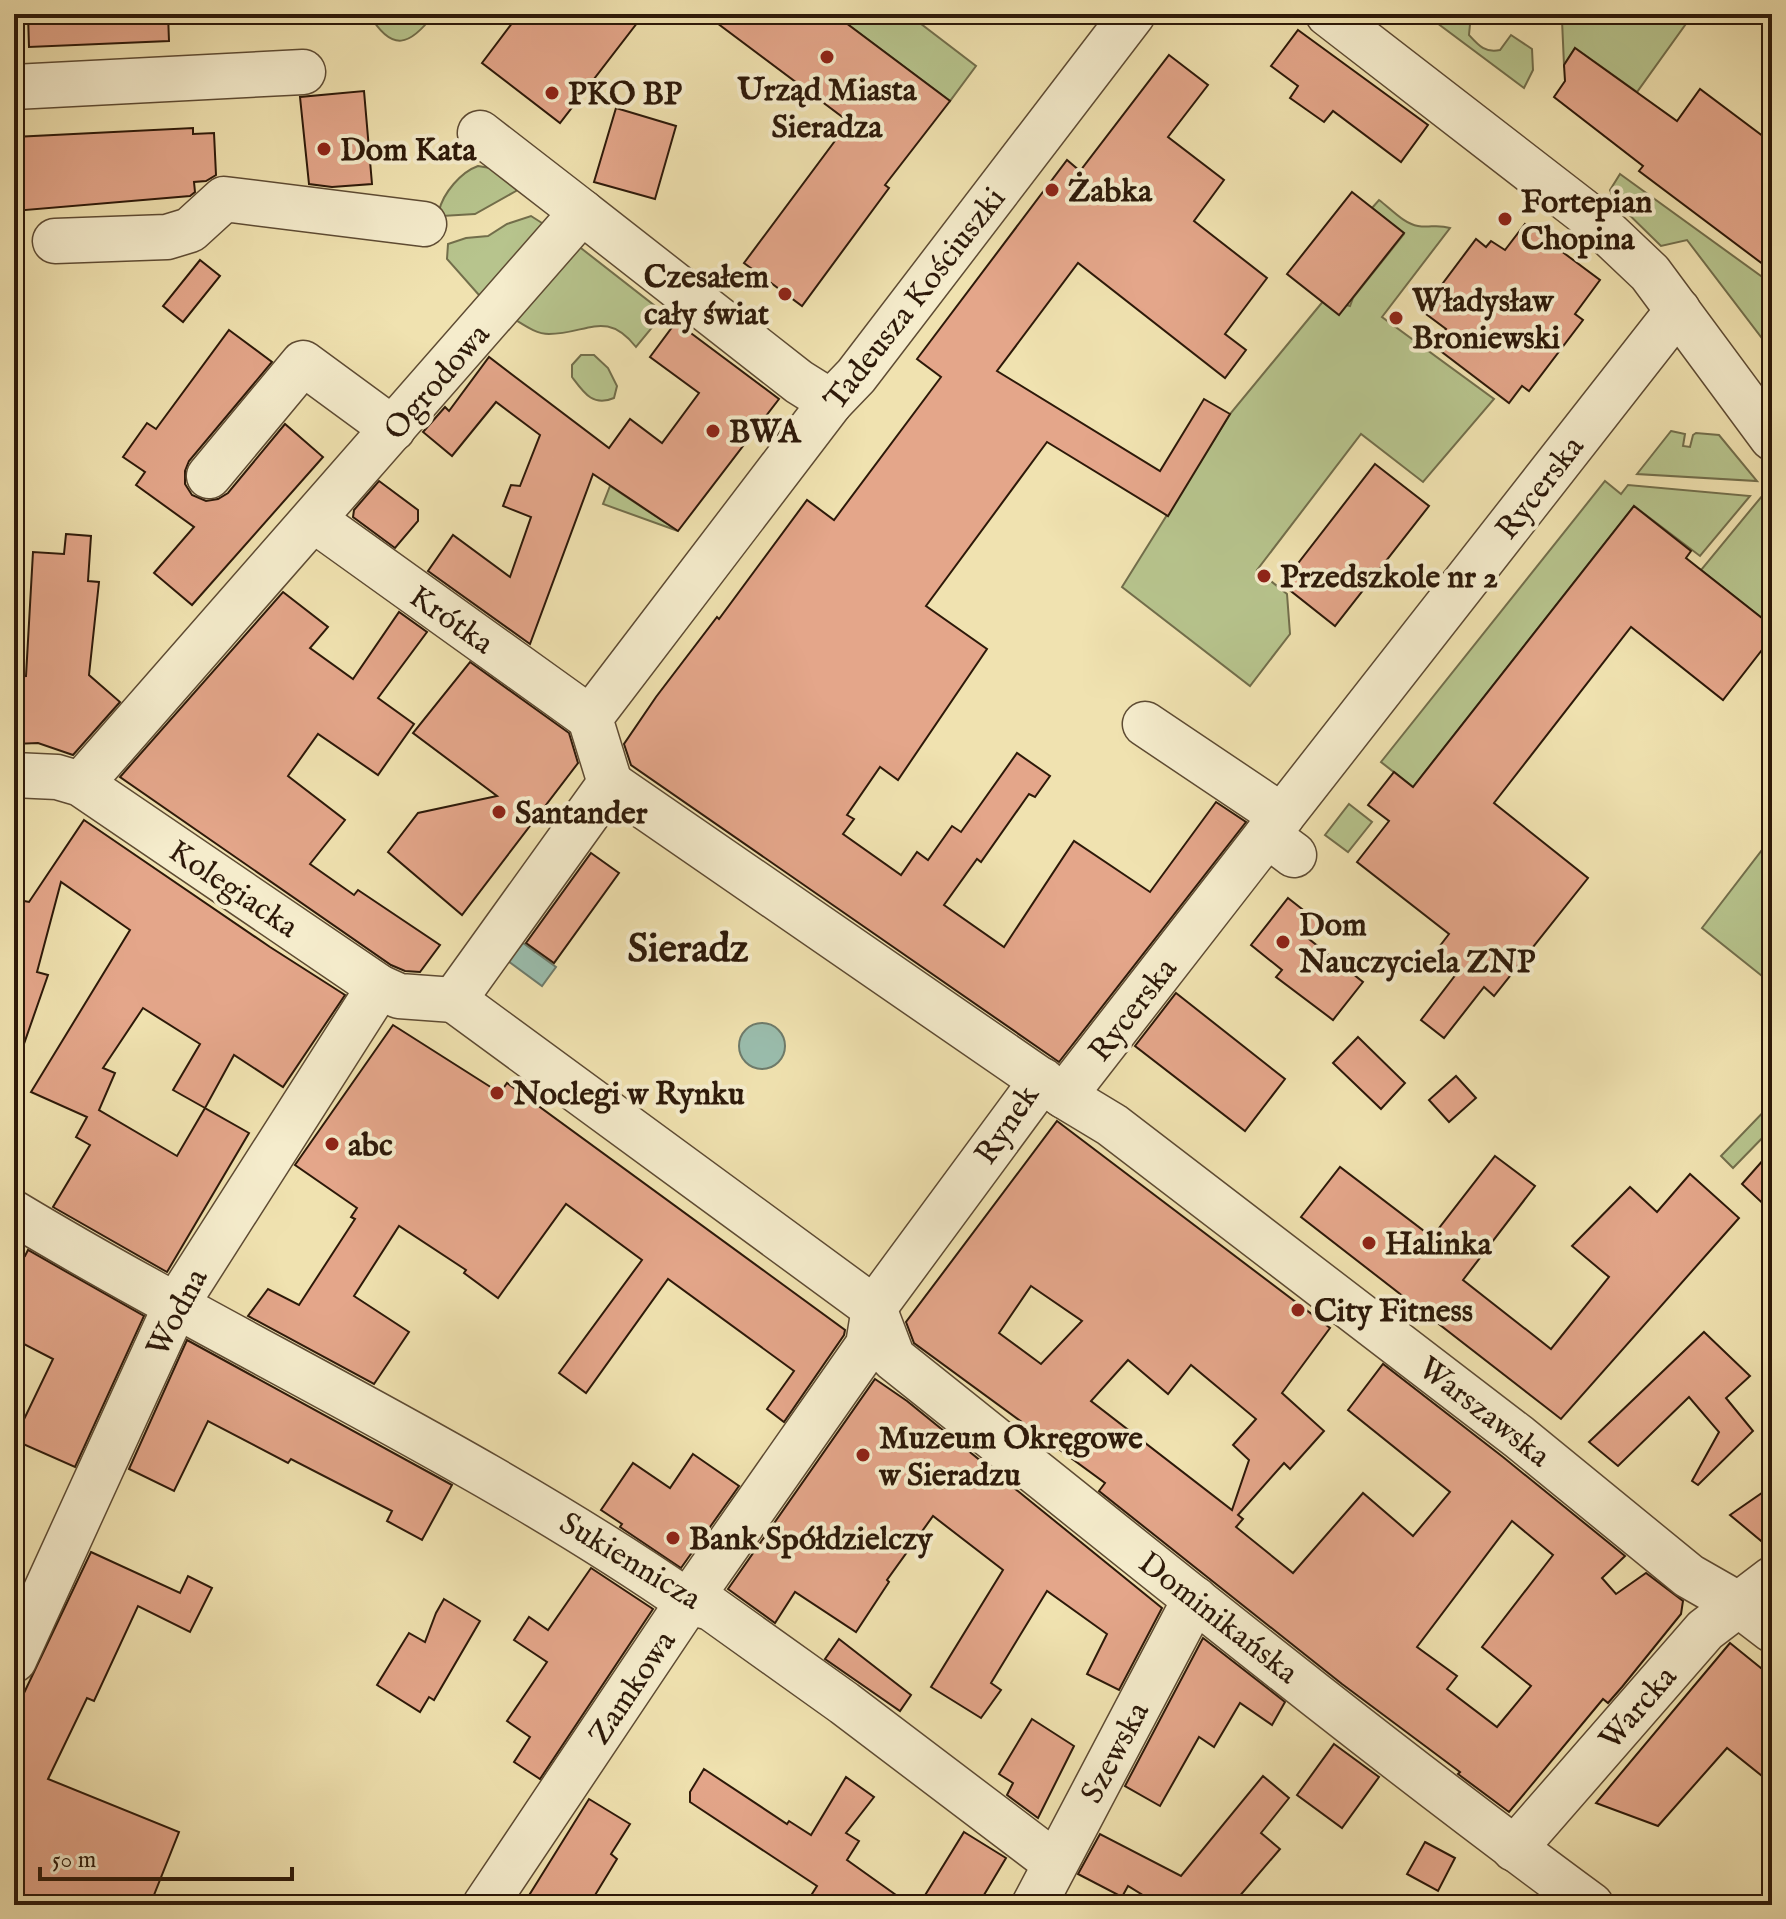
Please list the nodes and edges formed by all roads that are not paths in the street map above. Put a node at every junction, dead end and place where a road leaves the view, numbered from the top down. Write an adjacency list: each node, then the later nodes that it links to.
1 (1133, 14): 10 (street, Tadeusza Kościuszki)
2 (1328, 14): 9 (street)
3 (303, 72): 4 (street)
4 (14, 87)
5 (480, 133): 6 (street)
6 (582, 212): 10 (street); 11 (street, Ogrodowa)
7 (424, 224): 8 (street)
8 (55, 241)
9 (1678, 310): 12 (street); 20 (street, Rycerska)
10 (831, 402): 15 (street, Tadeusza Kościuszki)
11 (393, 429): 13 (street); 14 (street, Ogrodowa)
12 (1772, 438)
13 (209, 476)
14 (314, 520): 15 (street, Krótka); 19 (street, Ogrodowa)
15 (590, 718): 18 (street)
16 (1145, 724): 20 (street)
17 (14, 775): 19 (street, Kolegiacka)
18 (610, 783): 22 (street); 23 (street, Rynek)
19 (81, 784): 21 (street, Kolegiacka)
20 (1281, 835): 23 (street, Rycerska)
21 (379, 987): 22 (street, Kolegiacka); 25 (street, Wodna)
22 (454, 1000): 26 (street)
23 (1053, 1088): 26 (street, Rynek); 29 (street, Warszawska)
24 (14, 1213): 25 (street, Sukiennicza)
25 (176, 1305): 28 (street, Sukiennicza); 30 (street, Wodna)
26 (874, 1308): 27 (street, Dominikańska); 28 (street, Zamkowa)
27 (1195, 1599): 31 (street, Dominikańska); 32 (street, Szewska)
28 (688, 1602): 32 (street, Sukiennicza); 33 (street, Zamkowa)
29 (1761, 1604): 31 (street, Warcka)
30 (14, 1660)
31 (1514, 1849): 35 (street, Dominikańska)
32 (1055, 1863): 34 (street, Szewska)
33 (485, 1905)
34 (1034, 1905)
35 (1591, 1905)

